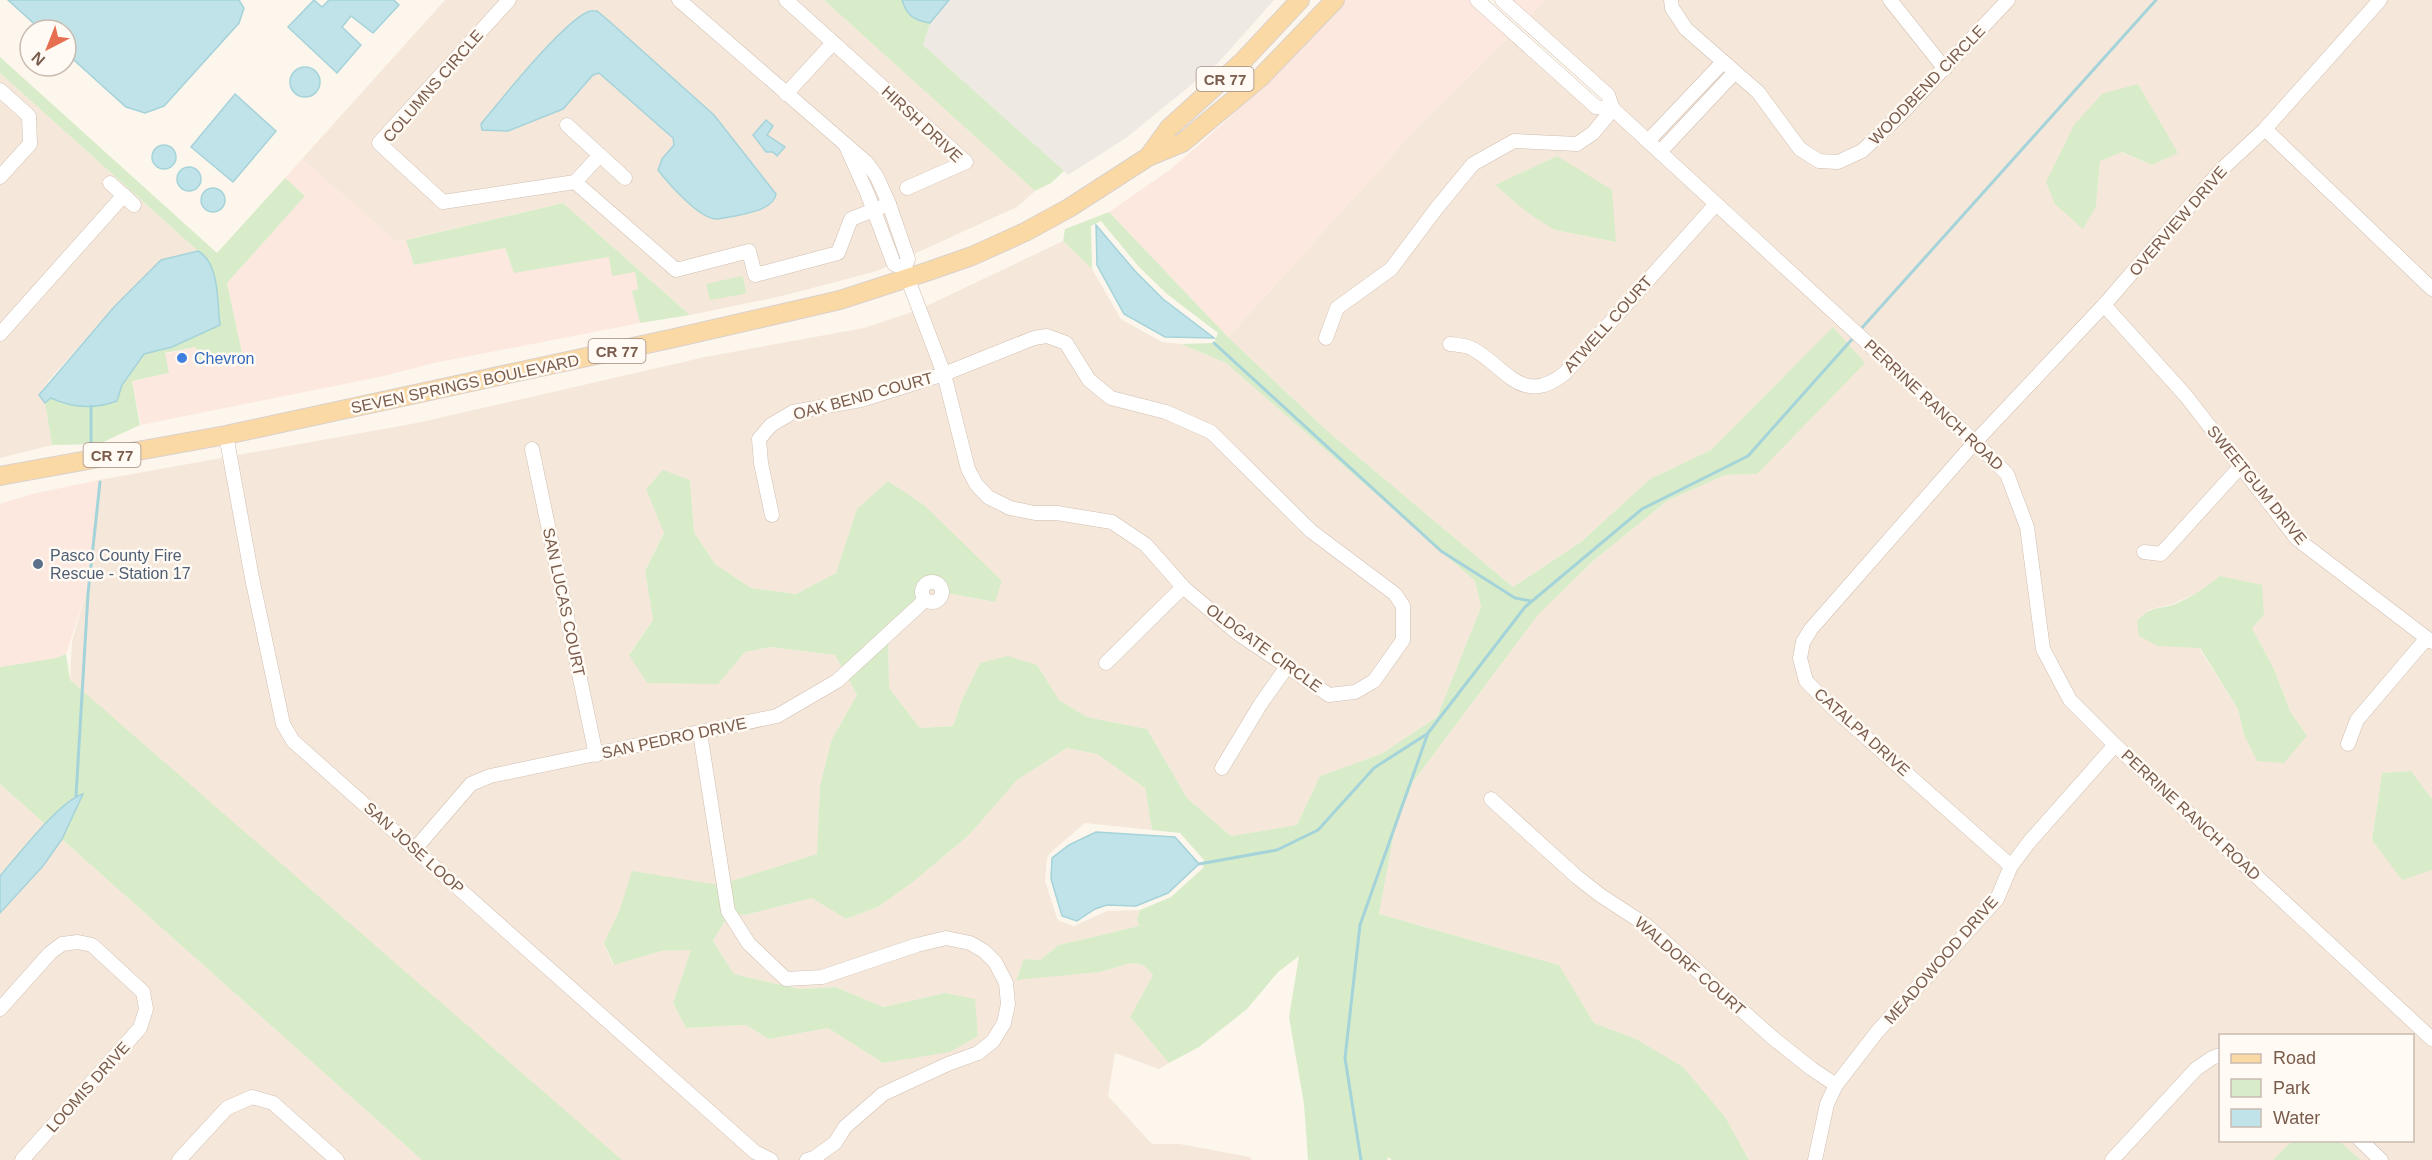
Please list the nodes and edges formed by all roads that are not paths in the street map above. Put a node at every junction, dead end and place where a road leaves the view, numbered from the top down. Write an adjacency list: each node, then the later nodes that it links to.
1 (509, 0): 30 (street, COLUMNS CIRCLE)
2 (679, 0): 19 (street)
3 (786, 0): 14 (street, HIRSH DRIVE)
4 (1300, 0): 27 (main road, SEVEN SPRINGS BOULEVARD / CR 77)
5 (1320, 0): 13 (main road)
6 (1335, 0): 13 (main road, SEVEN SPRINGS BOULEVARD / CR 77)
7 (1477, 0): 20 (street, PERRINE RANCH ROAD)
8 (1503, 0): 20 (street, PERRINE RANCH ROAD)
9 (1671, 0): 15 (street, WOODBEND CIRCLE)
10 (1890, 0): 16 (street)
11 (2008, 0): 16 (street, WOODBEND CIRCLE)
12 (2380, 0): 22 (street, OVERVIEW DRIVE)
13 (1313, 24): 27 (main road, SEVEN SPRINGS BOULEVARD / CR 77)
14 (834, 43): 19 (street); 32 (street, HIRSH DRIVE)
15 (1723, 62): 17 (street, WOODBEND CIRCLE); 23 (street)
16 (1945, 69): 17 (street, WOODBEND CIRCLE)
17 (1735, 72): 25 (street)
18 (0, 90): 28 (street)
19 (786, 94): 24 (street)
20 (1613, 109): 23 (street, PERRINE RANCH ROAD); 40 (street)
21 (567, 125): 26 (street)
22 (2265, 129): 37 (street); 38 (street, OVERVIEW DRIVE)
23 (1648, 141): 25 (street, PERRINE RANCH ROAD)
24 (846, 146): 33 (street); 35 (street)
25 (1660, 152): 34 (street, PERRINE RANCH ROAD)
26 (600, 155): 29 (street); 30 (street)
27 (1149, 157): 36 (main road, SEVEN SPRINGS BOULEVARD / CR 77)
28 (0, 177)
29 (625, 177)
30 (575, 182): 35 (street)
31 (110, 183): 39 (street)
32 (907, 188)
33 (889, 204): 35 (street); 36 (street)
34 (1716, 204): 41 (street, ATWELL COURT); 44 (street, PERRINE RANCH ROAD)
35 (874, 210): 36 (street)
36 (906, 274): 42 (street, OLDGATE CIRCLE); 43 (main road, SEVEN SPRINGS BOULEVARD / CR 77)
37 (2432, 289)
38 (2104, 305): 44 (street, OVERVIEW DRIVE); 46 (street, SWEETGUM DRIVE)
39 (0, 334)
40 (1326, 338)
41 (1450, 344)
42 (944, 374): 48 (street, OAK BEND COURT); 50 (street, OLDGATE CIRCLE); 54 (street, OLDGATE CIRCLE)
43 (226, 435): 47 (main road, SEVEN SPRINGS BOULEVARD / CR 77); 61 (street, SAN JOSE LOOP)
44 (1975, 442): 57 (street, PERRINE RANCH ROAD); 62 (street, CATALPA DRIVE)
45 (532, 450): 58 (street, SAN LUCAS COURT)
46 (2240, 466): 49 (street); 52 (street, SWEETGUM DRIVE)
47 (0, 476)
48 (772, 515)
49 (2144, 552)
50 (1183, 587): 53 (street); 54 (street, OLDGATE CIRCLE)
51 (925, 600): 55 (street, SAN PEDRO DRIVE)
52 (2429, 641): 56 (street)
53 (1106, 663)
54 (1286, 668): 59 (street)
55 (700, 733): 58 (street, SAN PEDRO DRIVE); 72 (street)
56 (2348, 744)
57 (2115, 745): 62 (street, MEADOWOOD DRIVE); 64 (street, PERRINE RANCH ROAD)
58 (596, 755): 61 (street, SAN PEDRO DRIVE)
59 (1222, 768)
60 (1491, 799): 66 (street, WALDORF COURT)
61 (415, 849): 71 (street, SAN JOSE LOOP)
62 (2011, 866): 66 (street, MEADOWOOD DRIVE)
63 (0, 1009): 68 (street, LOOMIS DRIVE)
64 (2432, 1039)
65 (2219, 1055): 74 (street)
66 (1836, 1085): 73 (street, MEADOWOOD DRIVE)
67 (2362, 1142): 75 (street)
68 (22, 1160)
69 (179, 1160): 70 (street)
70 (337, 1160)
71 (771, 1160)
72 (807, 1160)
73 (1815, 1160)
74 (2112, 1160)
75 (2381, 1160)

